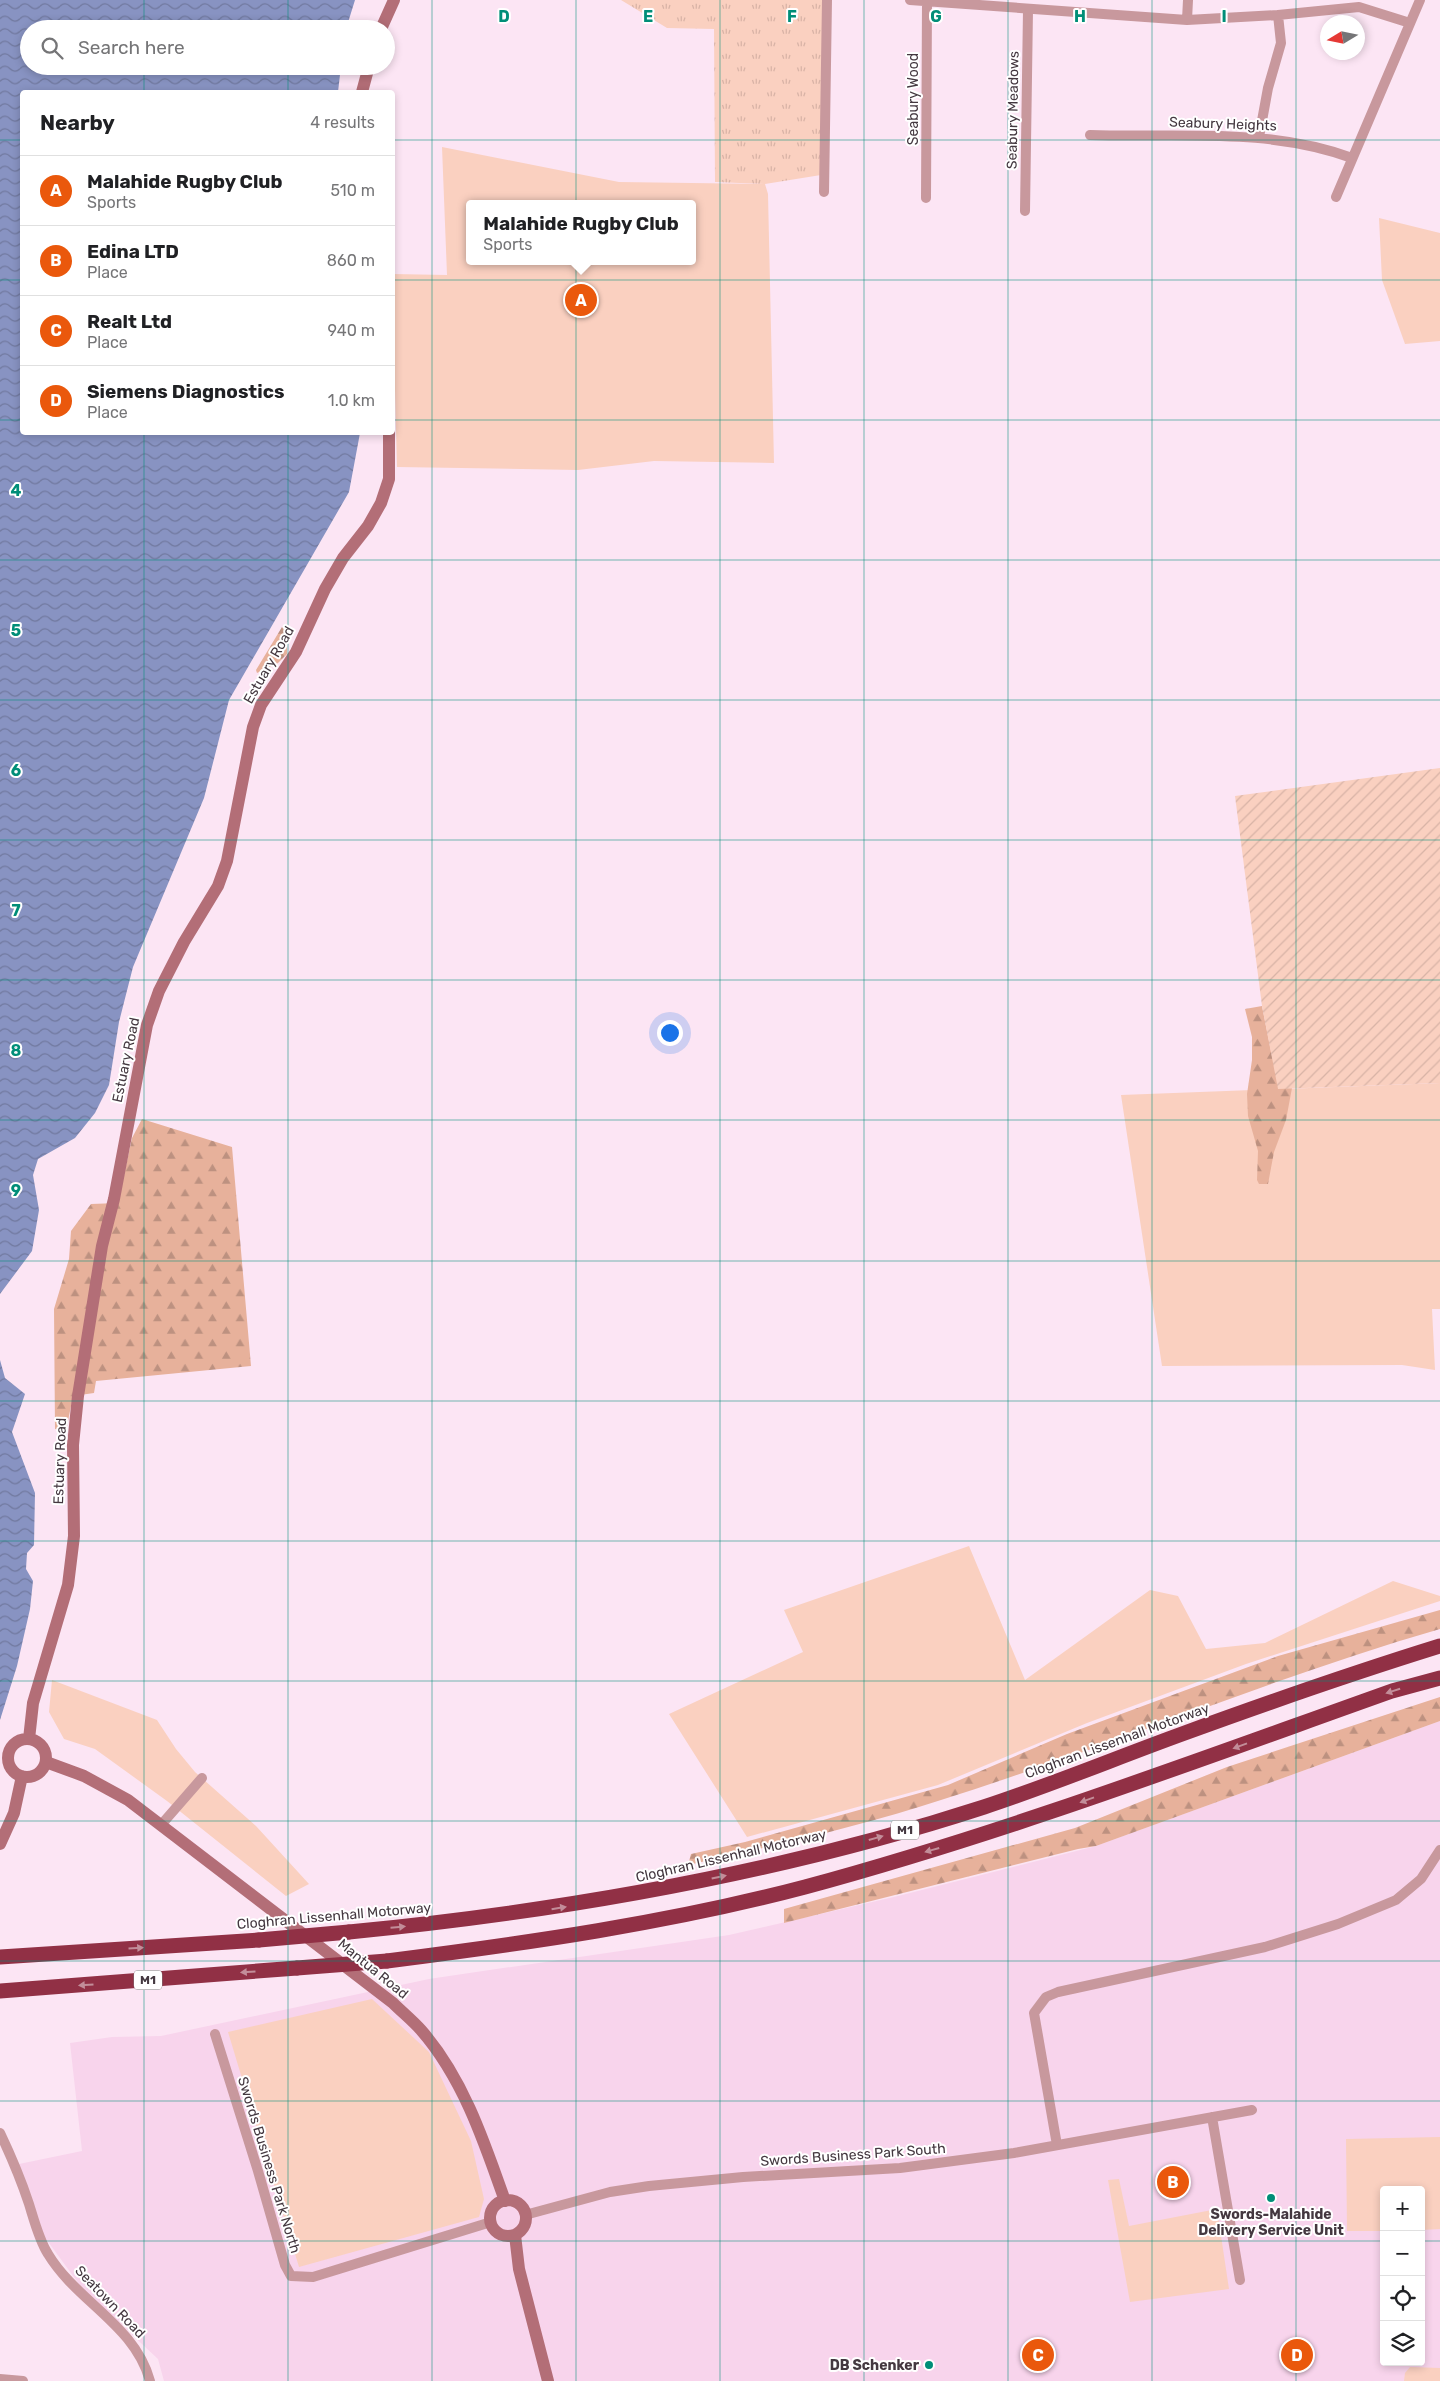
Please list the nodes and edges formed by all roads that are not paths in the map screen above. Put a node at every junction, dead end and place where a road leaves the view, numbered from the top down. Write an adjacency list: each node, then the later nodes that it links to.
1 (394, 0): 9 (street)
2 (827, 0): 17 (street)
3 (910, 0): 6 (street)
4 (1188, 0): 10 (street)
5 (1420, 0): 11 (street)
6 (927, 1): 7 (street); 19 (street, Seabury Wood)
7 (1028, 10): 10 (street); 20 (street, Seabury Meadows)
8 (1278, 16): 10 (street); 11 (street); 15 (street)
9 (385, 20)
10 (1187, 20)
11 (1410, 23): 16 (street)
12 (367, 75): 13 (street)
13 (363, 90)
14 (1090, 135): 15 (street, Seabury Heights)
15 (1260, 137): 16 (street, Seabury Heights)
16 (1352, 158): 18 (street)
17 (824, 192)
18 (1336, 197)
19 (926, 198)
20 (1026, 211)
21 (389, 435): 24 (street, Estuary Road)
22 (1440, 1646): 31 (highway, Cloghran Lissenhall Motorway / M1, one-way to 22, bridge)
23 (1440, 1678): 32 (highway, M1, one-way to 32, bridge)
24 (29, 1739): 25 (street); 26 (street)
25 (46, 1762): 26 (street); 28 (street, Mantua Road)
26 (22, 1776): 29 (street)
27 (202, 1778): 28 (street)
28 (161, 1825): 38 (street, Mantua Road)
29 (0, 1844)
30 (1440, 1850): 37 (street)
31 (0, 1957)
32 (0, 1991)
33 (216, 2034): 40 (street, Swords Business Park North)
34 (1252, 2110): 35 (street, Swords Business Park South)
35 (1212, 2117): 37 (street, Swords Business Park South); 42 (street)
36 (0, 2133): 45 (street, Seatown Road)
37 (1057, 2144): 39 (street, Swords Business Park South)
38 (505, 2201): 39 (street); 40 (street)
39 (525, 2215): 41 (street)
40 (490, 2222): 41 (street)
41 (514, 2235): 46 (street)
42 (1240, 2280)
43 (0, 2379): 44 (street)
44 (23, 2381)
45 (150, 2381)
46 (548, 2381)

